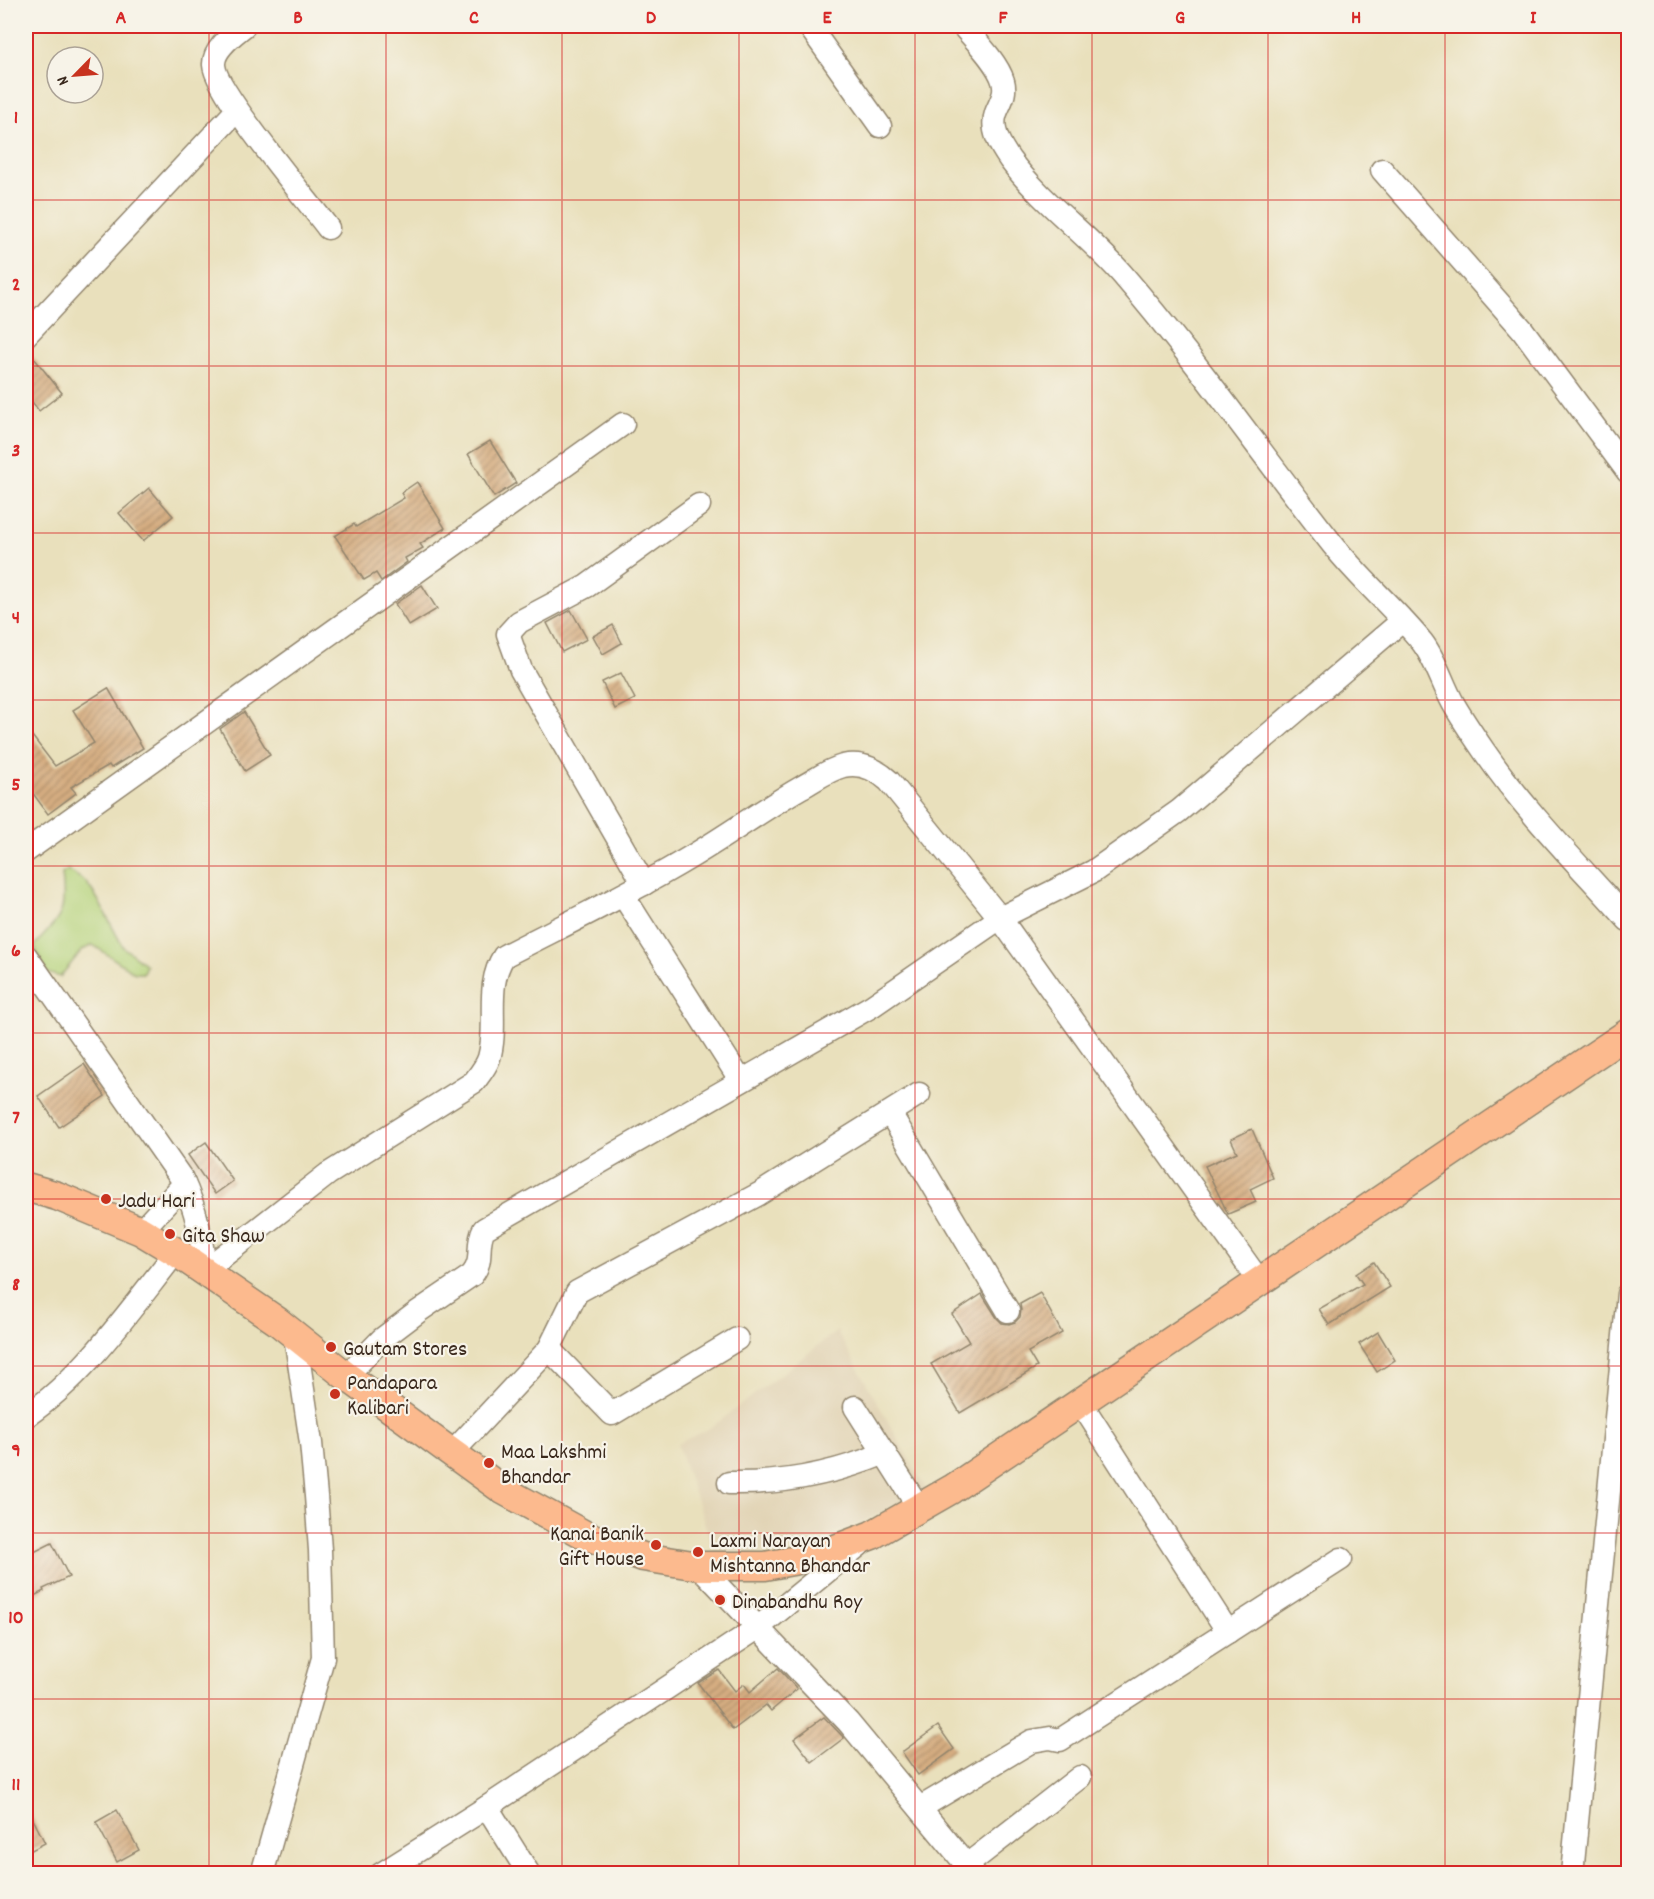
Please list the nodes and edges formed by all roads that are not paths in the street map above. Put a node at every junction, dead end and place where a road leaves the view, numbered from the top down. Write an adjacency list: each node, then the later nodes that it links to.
1 (244, 26): 4 (street)
2 (809, 26): 5 (street)
3 (963, 26): 12 (street)
4 (237, 110): 7 (street); 8 (street)
5 (880, 126)
6 (1382, 170): 10 (street)
7 (328, 228)
8 (26, 335)
9 (623, 424): 13 (street)
10 (1629, 472)
11 (699, 505): 14 (street)
12 (1402, 621): 16 (street); 17 (street)
13 (26, 851)
14 (644, 884): 15 (street); 16 (street)
15 (623, 895): 20 (street); 27 (street)
16 (1000, 918): 20 (street); 28 (street)
17 (1629, 920)
18 (26, 956): 23 (street)
19 (1629, 1033): 28 (main road)
20 (741, 1080): 34 (street)
21 (920, 1094): 22 (street)
22 (890, 1113): 30 (street); 33 (street)
23 (184, 1184): 25 (street); 27 (street)
24 (26, 1187): 25 (main road)
25 (141, 1231): 26 (main road)
26 (176, 1251): 27 (main road); 37 (street)
27 (204, 1271): 31 (main road)
28 (1260, 1282): 35 (main road)
29 (1629, 1294): 54 (street)
30 (1008, 1311)
31 (296, 1336): 34 (main road); 51 (street)
32 (737, 1339): 33 (street)
33 (549, 1349): 38 (street)
34 (346, 1376): 38 (main road)
35 (1081, 1403): 41 (main road); 46 (street)
36 (855, 1407): 39 (street)
37 (26, 1416)
38 (452, 1453): 44 (main road)
39 (885, 1453): 40 (street); 41 (street)
40 (729, 1483)
41 (919, 1508): 42 (main road)
42 (872, 1535): 44 (main road); 45 (street)
43 (1341, 1559): 46 (street)
44 (699, 1566): 45 (street)
45 (759, 1627): 48 (street); 49 (street)
46 (1228, 1632): 49 (street)
47 (1080, 1777): 50 (street)
48 (487, 1807): 52 (street); 53 (street)
49 (920, 1808): 50 (street)
50 (971, 1869)
51 (262, 1874)
52 (381, 1874)
53 (529, 1874)
54 (1572, 1874)

